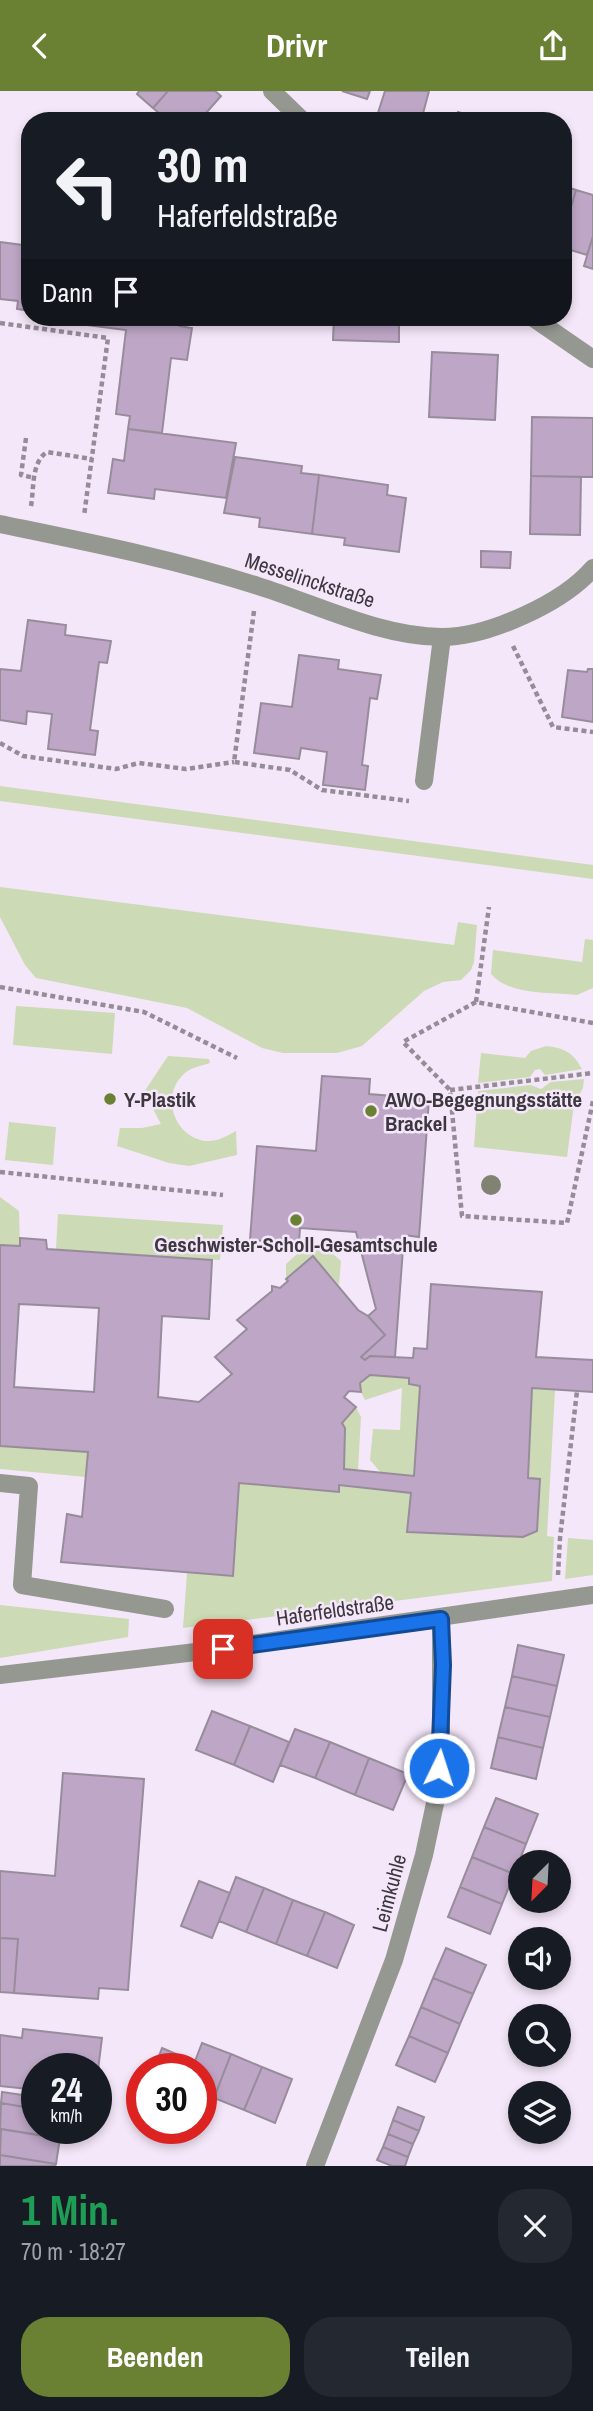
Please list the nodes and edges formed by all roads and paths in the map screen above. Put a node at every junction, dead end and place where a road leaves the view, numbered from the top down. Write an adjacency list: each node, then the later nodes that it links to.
1 (272, 91): 2 (street)
2 (294, 112)
3 (0, 323): 4 (path)
4 (21, 326)
5 (22, 326): 9 (path)
6 (546, 326): 7 (street)
7 (593, 359)
8 (26, 438): 10 (path)
9 (92, 459): 10 (path); 13 (path)
10 (35, 478): 12 (path)
11 (0, 524): 12 (street, Messelinckstraße)
12 (28, 530): 13 (street, Messelinckstraße)
13 (80, 541): 15 (street, Messelinckstraße)
14 (593, 568): 16 (street, Messelinckstraße)
15 (257, 586): 17 (street, Messelinckstraße); 20 (path)
16 (502, 623): 17 (street, Messelinckstraße); 18 (path)
17 (442, 637): 21 (street)
18 (593, 732)
19 (0, 743): 20 (path)
20 (234, 762): 22 (path)
21 (424, 781)
22 (413, 801)
23 (489, 907): 25 (path)
24 (0, 986): 27 (path)
25 (476, 1002): 26 (path); 29 (path)
26 (593, 1023)
27 (237, 1058)
28 (593, 1073): 29 (path)
29 (450, 1090): 30 (path)
30 (593, 1101)
31 (0, 1172): 32 (path)
32 (223, 1195)
33 (577, 1391): 36 (path)
34 (0, 1483): 37 (street)
35 (593, 1595): 36 (street, Haferfeldstraße)
36 (557, 1601): 38 (street, Haferfeldstraße)
37 (165, 1609)
38 (441, 1619): 39 (street, Haferfeldstraße); 40 (street, Leimkuhle)
39 (0, 1675)
40 (315, 2166)

